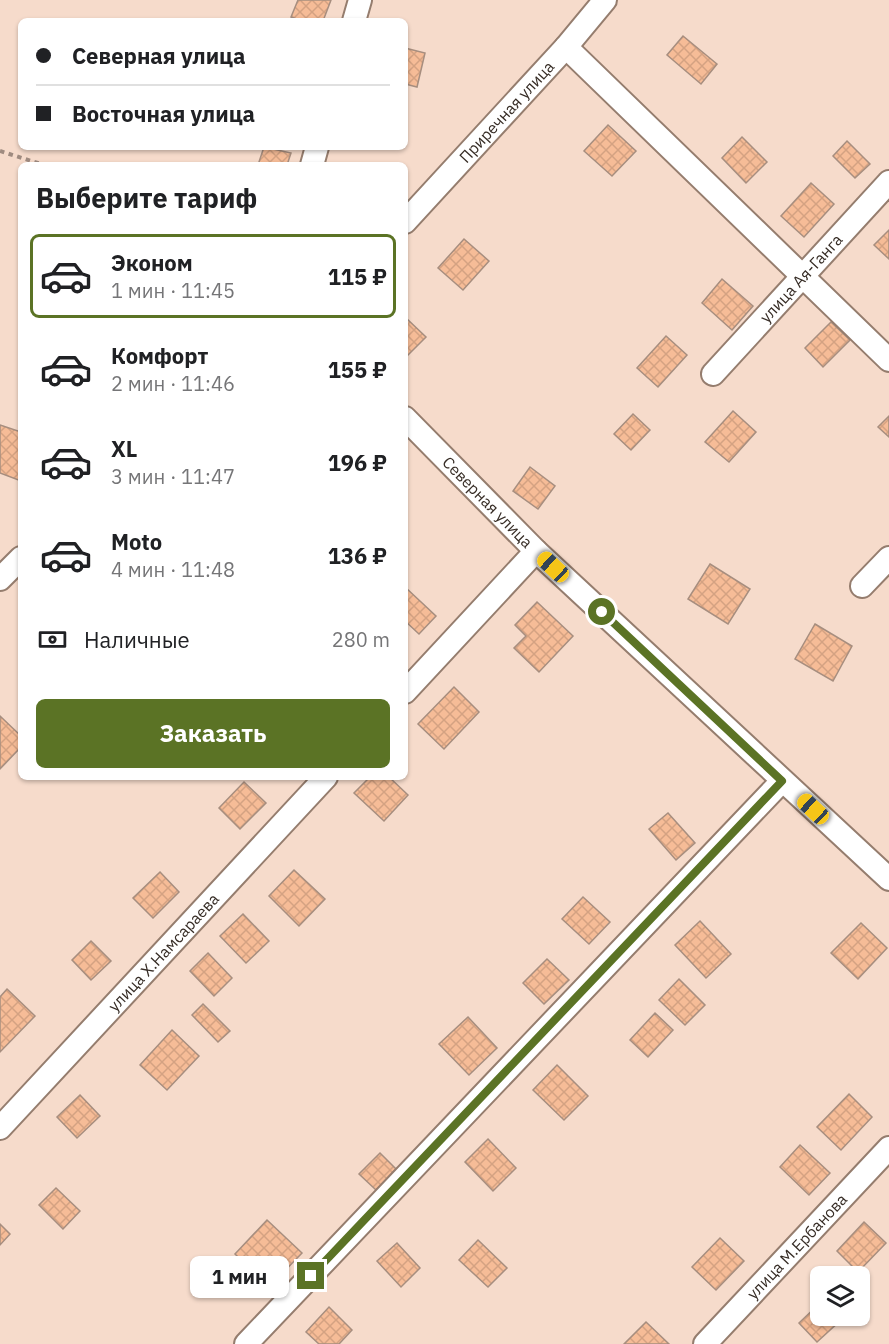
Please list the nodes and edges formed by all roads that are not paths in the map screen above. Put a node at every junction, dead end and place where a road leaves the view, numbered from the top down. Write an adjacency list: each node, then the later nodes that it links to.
1 (360, 0): 3 (street)
2 (605, 0): 4 (street, Приречная улица)
3 (355, 18)
4 (566, 47): 6 (street, Приречная улица); 7 (street)
5 (889, 182): 7 (street, улица Ая-Ганга)
6 (408, 219)
7 (803, 274): 8 (street); 9 (street, улица Ая-Ганга)
8 (889, 360)
9 (713, 374)
10 (408, 421): 11 (street, Северная улица)
11 (536, 551): 16 (street); 18 (street, Северная улица)
12 (889, 558): 15 (street)
13 (18, 561): 14 (street)
14 (0, 579)
15 (862, 586)
16 (408, 689)
17 (323, 780): 20 (street, улица Х.Намсараева)
18 (782, 781): 19 (street, Северная улица); 22 (street)
19 (889, 879)
20 (0, 1128)
21 (889, 1149): 23 (street, улица М.Ербанова)
22 (246, 1344)
23 (705, 1344)

